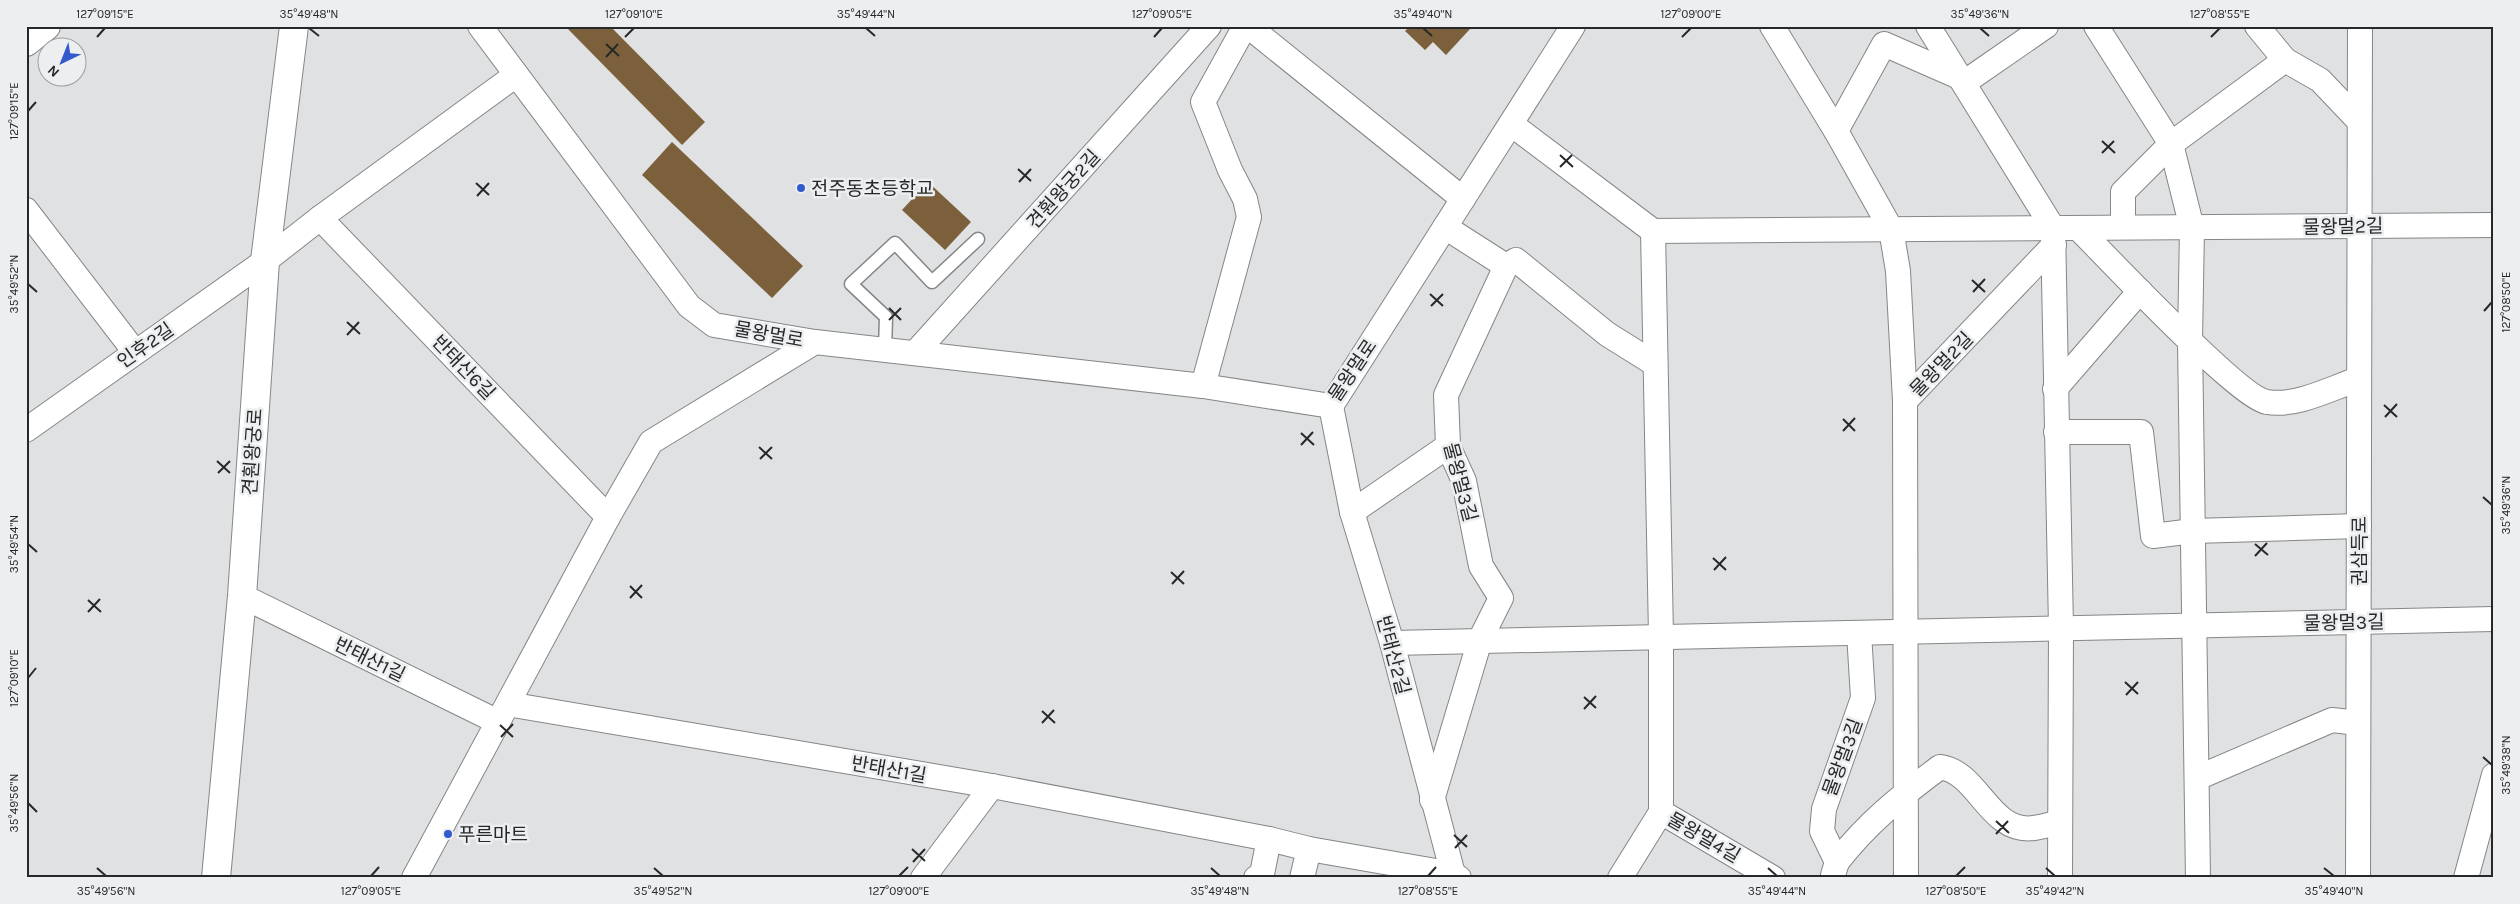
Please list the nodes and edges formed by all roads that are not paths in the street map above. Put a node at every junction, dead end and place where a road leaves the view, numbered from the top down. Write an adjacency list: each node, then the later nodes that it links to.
1 (294, 26): 32 (street, 견훤왕궁로)
2 (480, 26): 13 (street, 물왕멀로)
3 (1209, 26): 39 (street, 견훤왕궁2길)
4 (1246, 26): 19 (street); 42 (street)
5 (1573, 26): 16 (street, 물왕멀로)
6 (1772, 26): 17 (street, 물왕멀2길)
7 (1928, 26): 14 (street)
8 (2046, 26): 14 (street)
9 (2096, 26): 18 (street)
10 (2257, 26): 12 (street)
11 (2360, 26): 15 (street, 권삼득로)
12 (2286, 60): 15 (street); 18 (street)
13 (516, 75): 21 (street, 인후2길); 36 (street, 물왕멀로)
14 (1961, 79): 17 (street); 30 (street)
15 (2360, 121): 24 (street, 권삼득로)
16 (1511, 124): 19 (street, 물왕멀로); 29 (street)
17 (1836, 131): 28 (street, 물왕멀2길)
18 (2171, 144): 23 (street); 27 (street)
19 (1462, 199): 25 (street, 물왕멀로)
20 (26, 210): 38 (street)
21 (320, 218): 32 (street, 인후2길); 50 (street, 반태산6길)
22 (2494, 225): 24 (street, 물왕멀2길)
23 (2123, 226): 26 (street, 물왕멀2길); 27 (street, 물왕멀2길)
24 (2359, 226): 27 (street, 물왕멀2길); 41 (street, 권삼득로)
25 (1445, 227): 33 (street); 45 (street, 물왕멀로)
26 (2078, 228): 30 (street, 물왕멀2길); 34 (street)
27 (2192, 228): 35 (street)
28 (1891, 230): 29 (street, 물왕멀2길); 30 (street, 물왕멀2길); 44 (street, 물왕멀2길)
29 (1653, 231): 40 (street)
30 (2053, 236): 43 (street); 44 (street, 물왕멀2길)
31 (978, 239): 37 (lane)
32 (265, 261): 38 (street, 인후2길); 53 (street, 견훤왕궁로)
33 (1506, 266): 40 (street); 48 (street, 물왕멀3길)
34 (2140, 291): 35 (street); 43 (street)
35 (2190, 340): 41 (street); 52 (street)
36 (815, 342): 37 (street, 물왕멀로); 50 (street)
37 (885, 350): 39 (street, 물왕멀로)
38 (135, 352): 47 (street, 인후2길)
39 (916, 352): 42 (street, 물왕멀로)
40 (1655, 364): 60 (street)
41 (2359, 379): 51 (street, 권삼득로)
42 (1203, 386): 45 (street, 물왕멀로)
43 (2055, 389): 46 (street)
44 (1905, 401): 58 (street)
45 (1331, 406): 49 (street, 반태산2길)
46 (2056, 425): 52 (street); 57 (street)
47 (26, 430)
48 (1448, 446): 49 (street); 61 (street, 물왕멀3길)
49 (1352, 512): 62 (street, 반태산2길)
50 (608, 517): 63 (street)
51 (2359, 526): 52 (street); 55 (street, 권삼득로)
52 (2193, 532): 56 (street)
53 (242, 596): 63 (street, 반태산1길); 75 (street, 견훤왕궁로)
54 (2494, 619): 55 (street, 물왕멀3길)
55 (2358, 622): 56 (street, 물왕멀3길); 64 (street, 권삼득로)
56 (2194, 625): 57 (street, 물왕멀3길); 66 (street)
57 (2062, 628): 58 (street, 물왕멀3길); 71 (street)
58 (1905, 632): 59 (street, 물왕멀3길); 68 (street)
59 (1859, 633): 60 (street, 물왕멀3길); 74 (street, 물왕멀3길)
60 (1661, 636): 61 (street, 물왕멀3길); 70 (street)
61 (1480, 640): 62 (street, 물왕멀3길); 69 (street, 물왕멀3길)
62 (1392, 643): 69 (street, 반태산2길)
63 (503, 713): 67 (street, 반태산1길); 77 (street)
64 (2358, 723): 66 (street); 86 (street, 권삼득로)
65 (2494, 775): 87 (street)
66 (2196, 778): 85 (street)
67 (992, 786): 72 (street, 반태산1길); 78 (street)
68 (1906, 793): 71 (street); 74 (street); 83 (street)
69 (1432, 800): 76 (street, 반태산2길)
70 (1661, 812): 81 (street); 82 (street, 물왕멀4길)
71 (2060, 822): 84 (street)
72 (1269, 839): 73 (street, 반태산1길); 79 (street)
73 (1309, 849): 76 (street, 반태산1길); 80 (street)
74 (1834, 870)
75 (211, 875)
76 (1454, 877)
77 (414, 878)
78 (924, 878)
79 (1256, 878)
80 (1302, 878)
81 (1620, 878)
82 (1773, 878)
83 (1906, 878)
84 (2060, 878)
85 (2198, 878)
86 (2358, 878)
87 (2466, 878)

